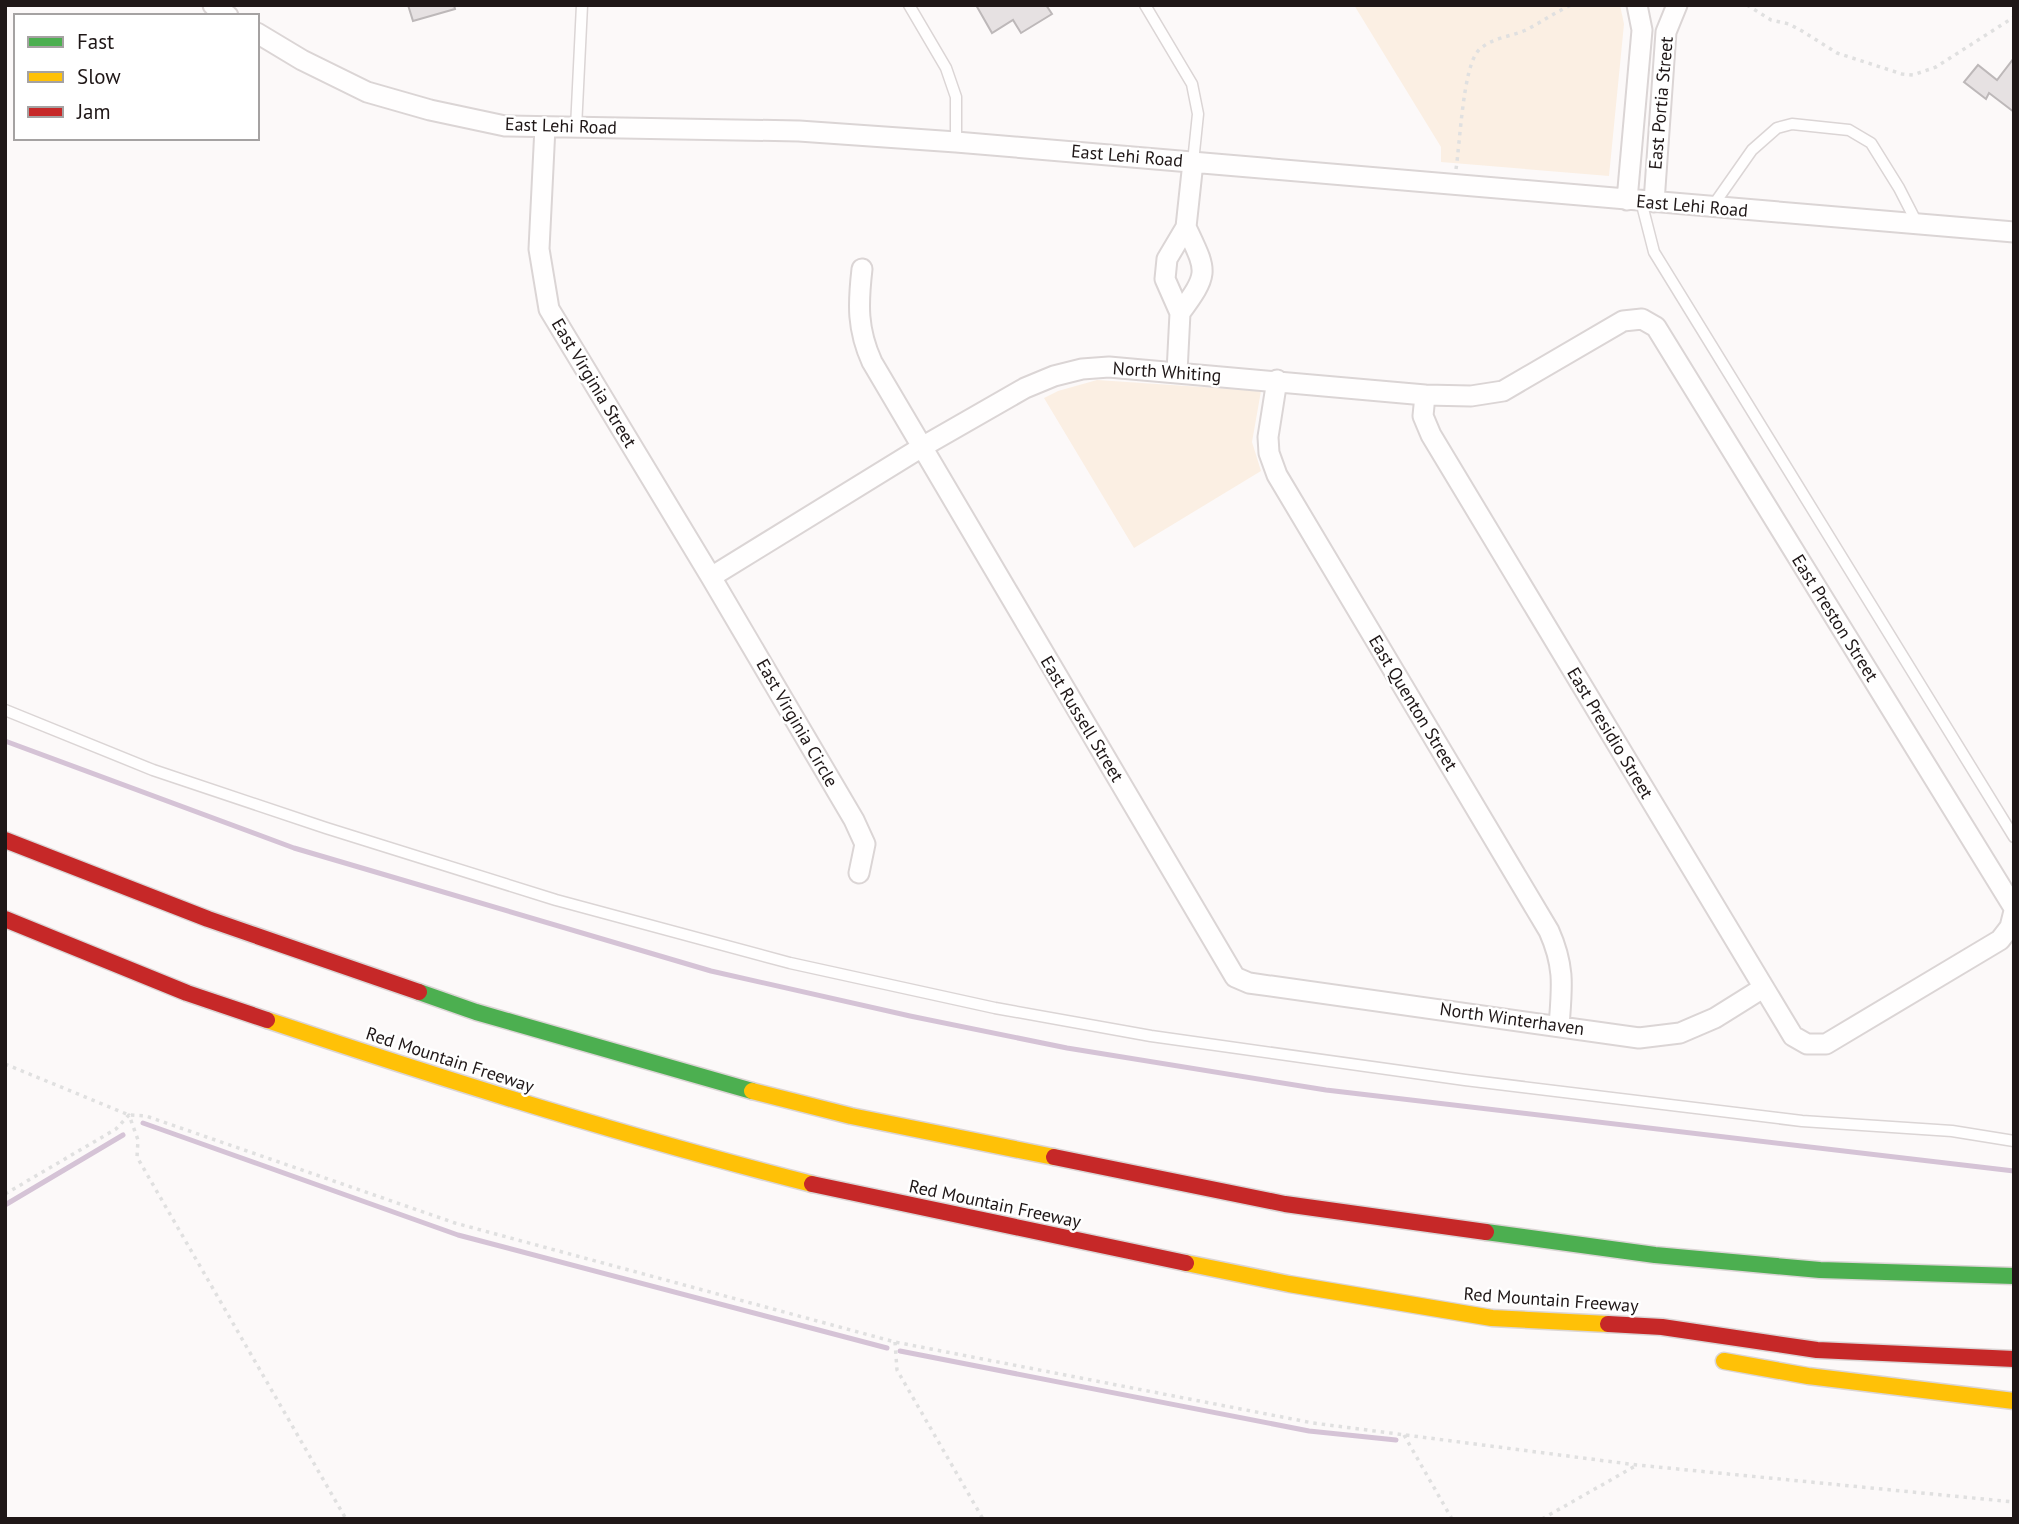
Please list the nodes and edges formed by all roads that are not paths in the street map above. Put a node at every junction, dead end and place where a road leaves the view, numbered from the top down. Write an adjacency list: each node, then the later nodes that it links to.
1 (582, 5): 8 (lane)
2 (909, 5): 9 (lane)
3 (1145, 5): 10 (lane)
4 (1637, 5): 11 (street, East Portia Street)
5 (1677, 5): 11 (street, East Portia Street)
6 (259, 34): 7 (street, East Lehi Road)
7 (545, 127): 8 (street, East Lehi Road); 23 (street, East Virginia Street)
8 (576, 128): 9 (street, East Lehi Road)
9 (956, 142): 10 (street, East Lehi Road)
10 (1193, 162): 11 (street, East Lehi Road); 14 (street)
11 (1641, 201): 12 (street, East Lehi Road); 25 (lane)
12 (1711, 207): 13 (street, East Lehi Road); 13 (lane)
13 (1918, 225): 15 (street, East Lehi Road)
14 (1186, 227): 17 (street); 17 (street)
15 (2014, 232)
16 (862, 269): 22 (street, East Russell Street)
17 (1180, 313): 19 (street)
18 (1656, 327): 21 (street, North Whiting); 28 (street, East Preston Street)
19 (1177, 372): 20 (street, North Whiting); 22 (street, North Whiting)
20 (1277, 380): 21 (street, North Whiting); 32 (street, East Quenton Street)
21 (1425, 395): 31 (street, East Presidio Street)
22 (922, 447): 23 (street, North Whiting); 30 (street, East Russell Street)
23 (711, 577): 27 (street, East Virginia Circle)
24 (5, 710): 33 (lane)
25 (2014, 837)
26 (5, 840): 34 (highway)
27 (859, 873)
28 (2014, 910): 31 (street, East Presidio Street)
29 (5, 919): 35 (highway, Red Mountain Freeway)
30 (1249, 983): 32 (street, North Winterhaven)
31 (1763, 988): 32 (street, North Winterhaven)
32 (1559, 1026)
33 (2014, 1142)
34 (2014, 1276)
35 (1492, 1318): 36 (highway); 38 (highway, Red Mountain Freeway)
36 (1612, 1341)
37 (1704, 1358): 39 (highway)
38 (2014, 1359)
39 (2014, 1401)

